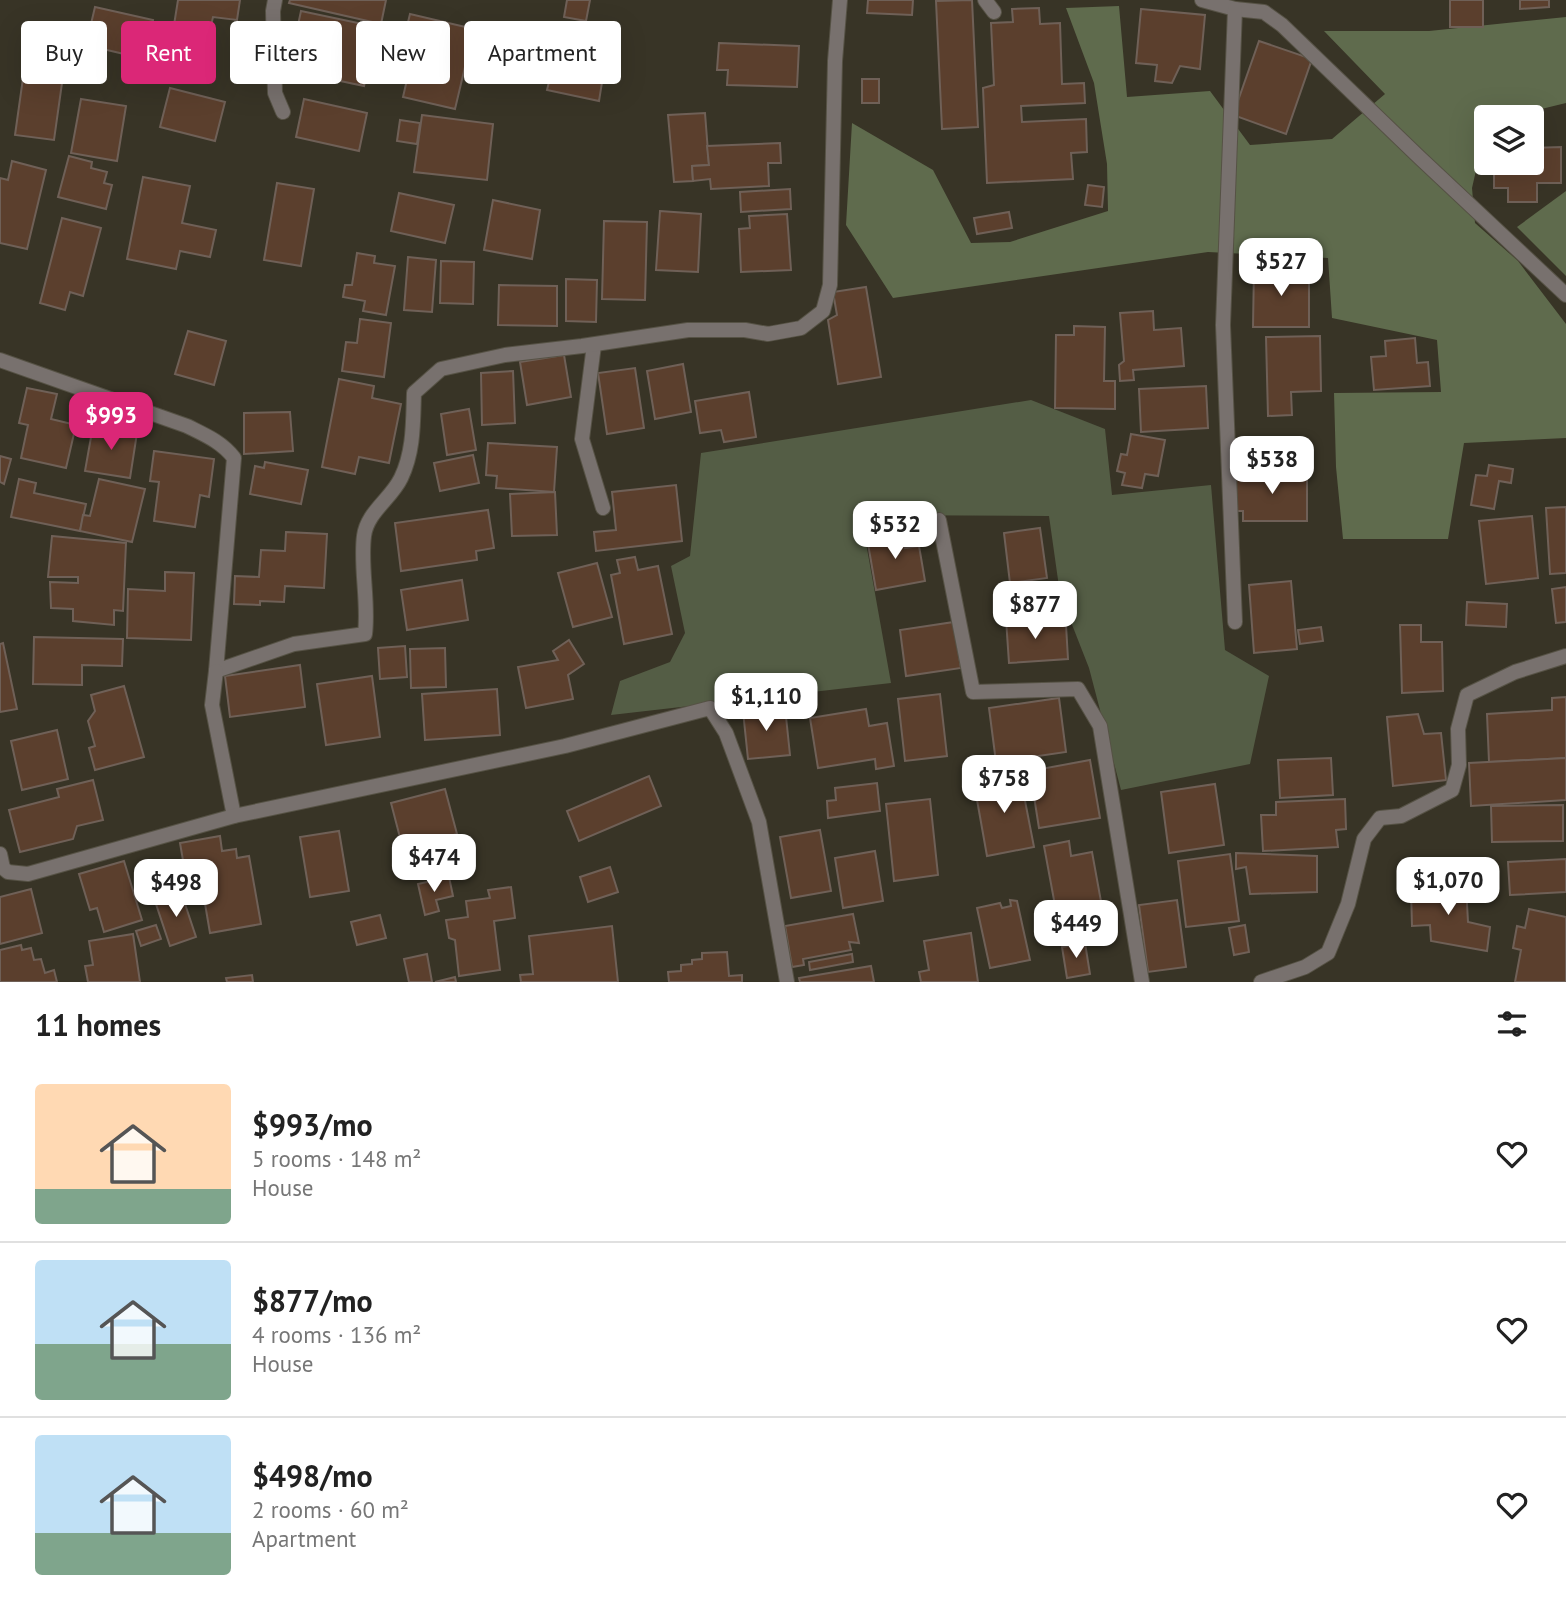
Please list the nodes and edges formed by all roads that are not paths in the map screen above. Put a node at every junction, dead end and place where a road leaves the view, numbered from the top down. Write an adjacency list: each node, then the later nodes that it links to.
1 (275, 0): 5 (street)
2 (840, 0): 7 (street)
3 (1202, 0): 4 (street)
4 (1235, 9): 6 (street); 11 (street)
5 (283, 112)
6 (1566, 295)
7 (594, 345): 9 (street); 13 (street)
8 (0, 359): 13 (street)
9 (603, 508)
10 (939, 520): 18 (street)
11 (1235, 622)
12 (1566, 656): 16 (street)
13 (216, 671): 14 (street)
14 (234, 816): 15 (street); 17 (street)
15 (0, 854)
16 (1286, 977): 19 (street)
17 (788, 982)
18 (1142, 982)
19 (1261, 982)

